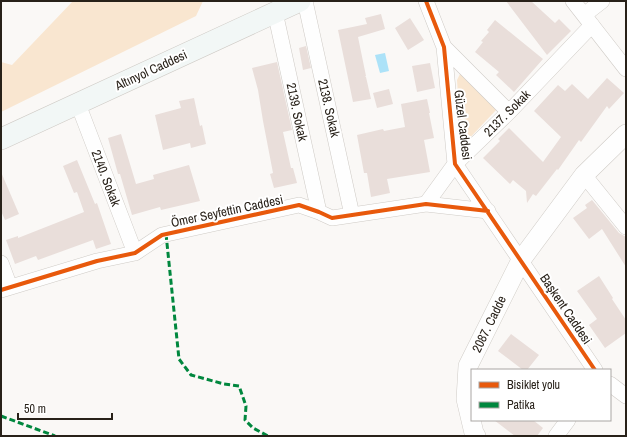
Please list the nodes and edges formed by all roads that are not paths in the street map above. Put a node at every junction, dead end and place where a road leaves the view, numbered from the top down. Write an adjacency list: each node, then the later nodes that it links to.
1 (300, 1): 6 (main road, Altınyol Caddesi)
2 (305, 1): 19 (street, 2138. Sokak)
3 (426, 1): 8 (street, Güzel Caddesi)
4 (573, 1): 7 (street)
5 (602, 1): 7 (street, 2137. Sokak)
6 (275, 12): 10 (main road, Altınyol Caddesi); 18 (street, 2139. Sokak)
7 (588, 20): 9 (street); 11 (street, 2137. Sokak)
8 (444, 47): 11 (street); 14 (street, Güzel Caddesi)
9 (626, 69)
10 (78, 104): 13 (main road, Altınyol Caddesi); 21 (street, 2140. Sokak)
11 (509, 112): 14 (street, 2137. Sokak)
12 (626, 134): 15 (street, 2087. Cadde)
13 (1, 139)
14 (455, 164): 16 (street, 2137. Sokak); 17 (street, Güzel Caddesi)
15 (584, 175): 20 (street); 22 (street, 2087. Cadde)
16 (426, 204): 17 (street, Ömer Seyfettin Caddesi); 19 (street, Ömer Seyfettin Caddesi)
17 (488, 211): 22 (street, Güzel Caddesi)
18 (319, 212): 19 (street, Ömer Seyfettin Caddesi); 21 (street, Ömer Seyfettin Caddesi)
19 (352, 215)
20 (626, 227)
21 (135, 253): 24 (street, Ömer Seyfettin Caddesi)
22 (521, 260): 25 (street, Başkent Caddesi); 28 (street, 2087. Cadde)
23 (1, 263): 24 (street)
24 (6, 288)
25 (594, 369)
26 (611, 385): 27 (street)
27 (626, 396)
28 (471, 420)
29 (471, 421): 31 (street, 2087. Cadde)
30 (567, 421): 32 (street)
31 (476, 436)
32 (556, 436)

